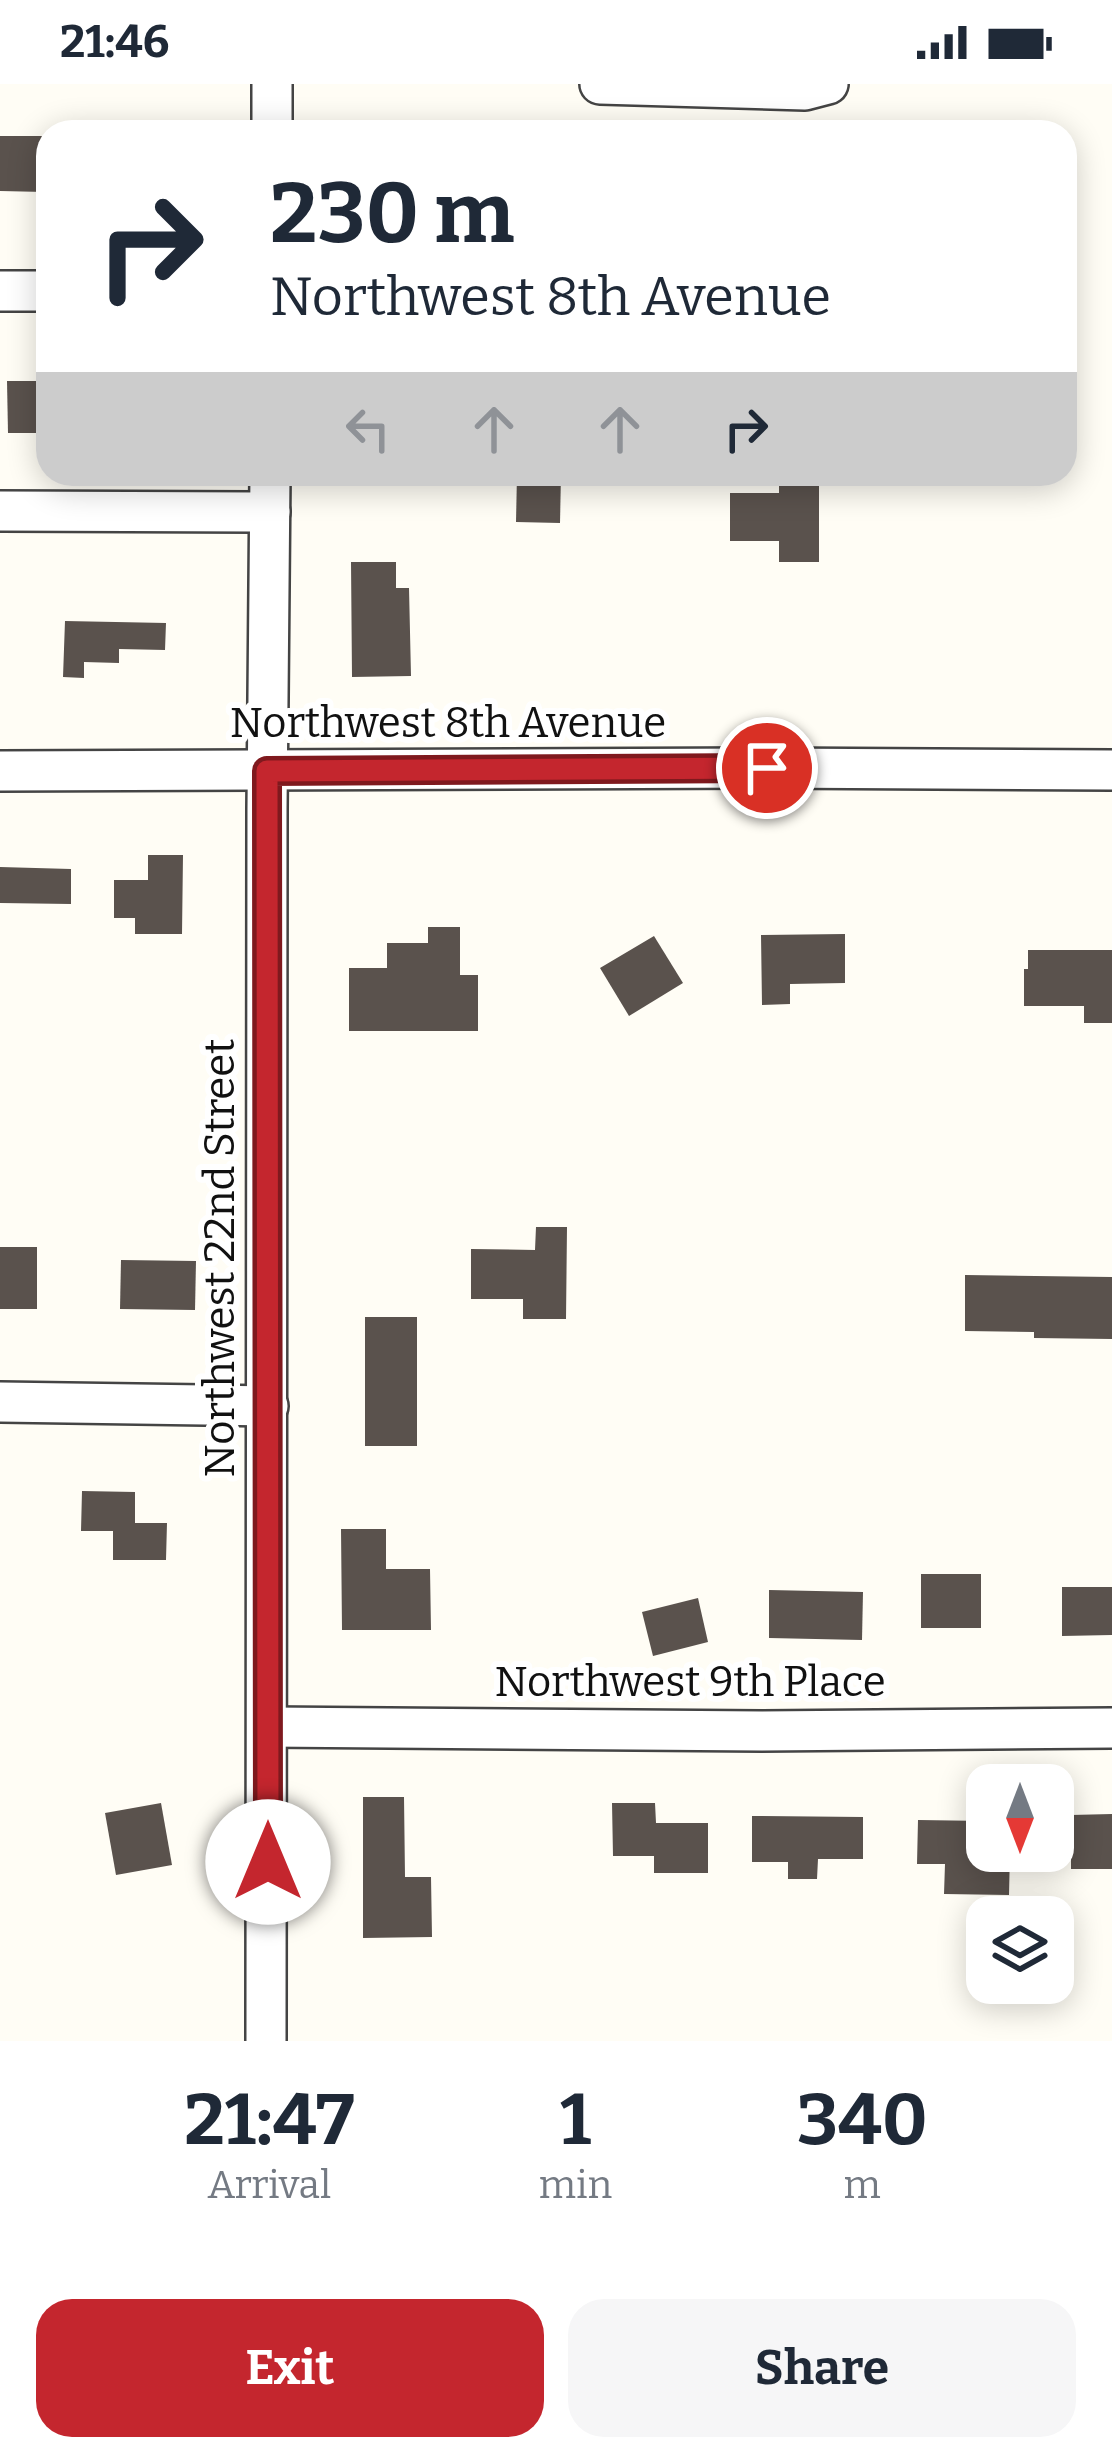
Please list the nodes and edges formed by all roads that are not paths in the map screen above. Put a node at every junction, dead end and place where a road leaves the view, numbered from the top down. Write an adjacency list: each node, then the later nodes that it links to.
1 (272, 84): 4 (street)
2 (600, 84): 3 (street)
3 (827, 84)
4 (272, 120)
5 (0, 291): 6 (street)
6 (36, 291)
7 (270, 493): 8 (street); 11 (street, Northwest 22nd Street)
8 (0, 511)
9 (1112, 770): 11 (street, Northwest 8th Avenue)
10 (0, 771): 11 (street, Northwest 8th Avenue)
11 (267, 771): 13 (street, Northwest 22nd Street)
12 (0, 1402): 13 (street)
13 (268, 1406): 14 (street, Northwest 22nd Street)
14 (268, 1727): 15 (street, Northwest 9th Place); 16 (street, Northwest 22nd Street)
15 (1112, 1728)
16 (266, 2041)

